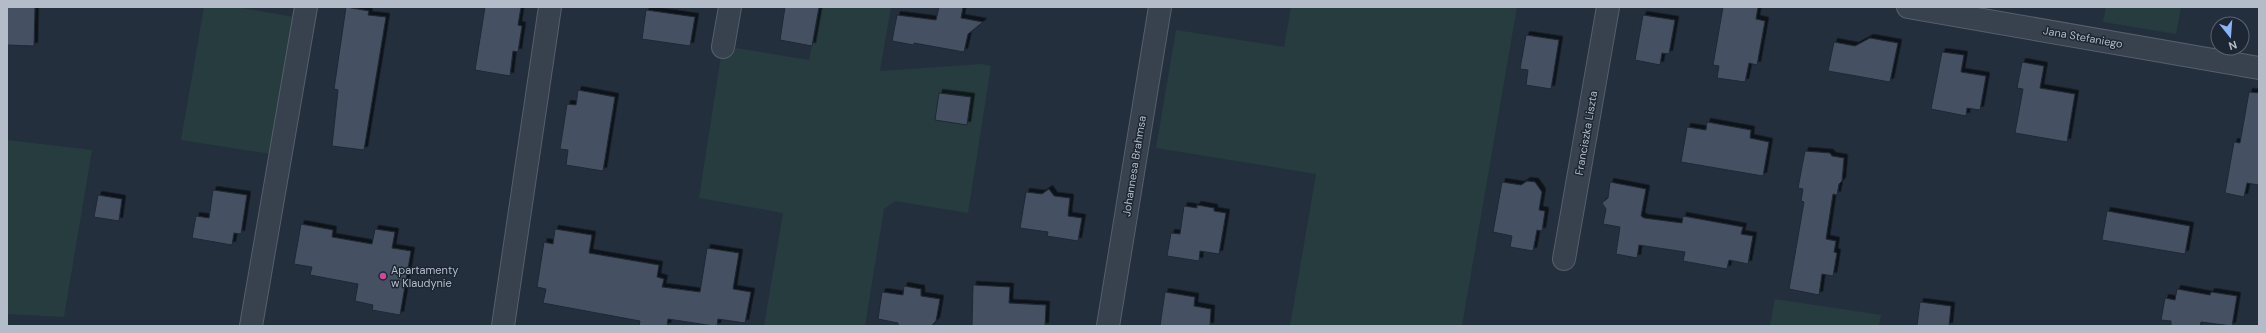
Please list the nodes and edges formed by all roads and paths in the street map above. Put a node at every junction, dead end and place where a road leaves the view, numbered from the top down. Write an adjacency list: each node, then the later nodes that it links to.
1 (306, 7): 10 (street)
2 (550, 7): 11 (street)
3 (730, 7): 7 (street)
4 (1160, 7): 12 (street, Johannesa Brahmsa)
5 (1608, 7): 9 (street, Franciszka Liszta)
6 (1908, 7): 8 (street, Jana Stefaniego)
7 (723, 47)
8 (2259, 68)
9 (1564, 259)
10 (251, 326)
11 (503, 326)
12 (1108, 326)

